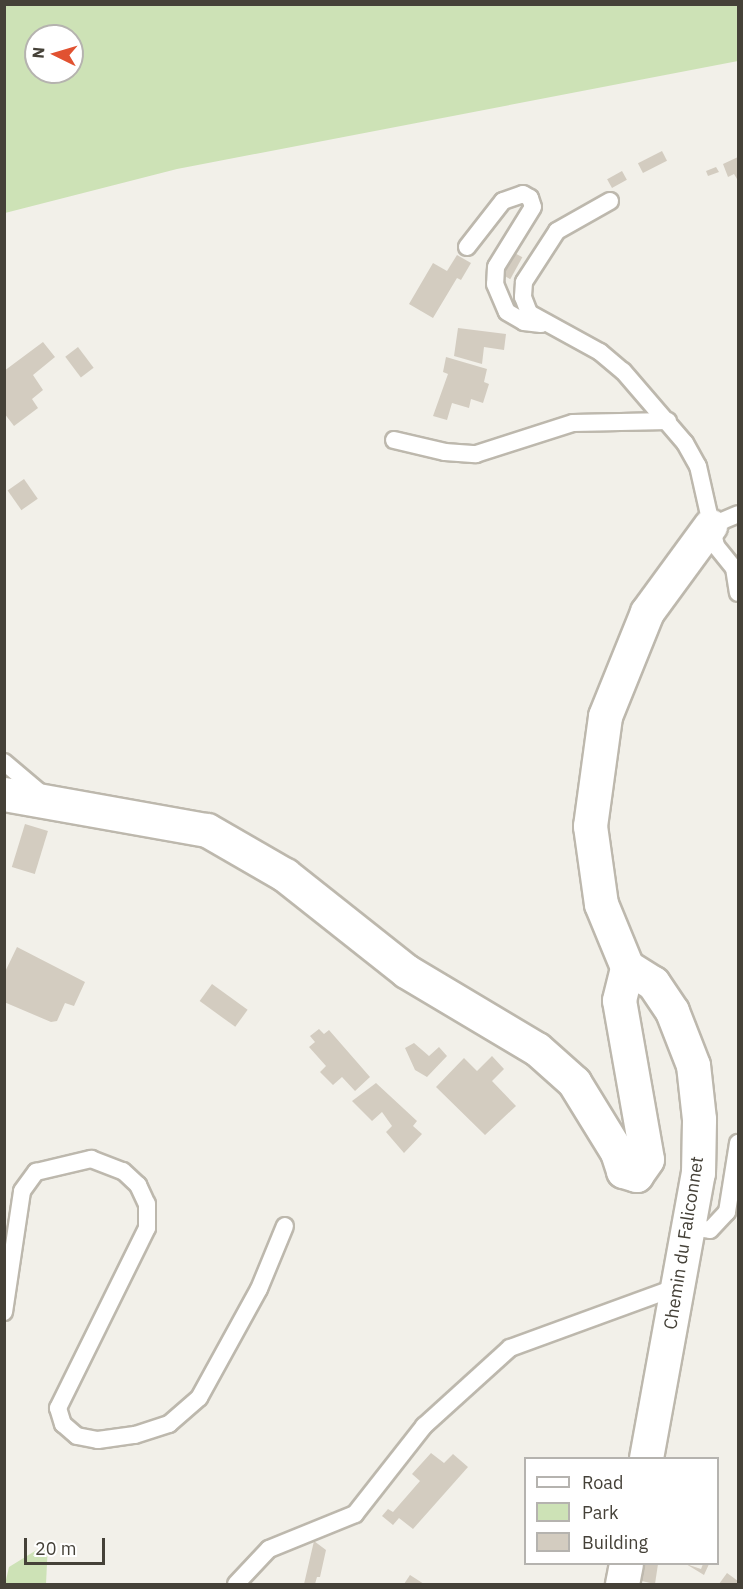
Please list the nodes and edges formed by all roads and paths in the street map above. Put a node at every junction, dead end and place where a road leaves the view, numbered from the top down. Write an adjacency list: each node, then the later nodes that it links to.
1 (610, 201): 3 (lane)
2 (467, 247): 3 (lane)
3 (545, 325): 4 (lane)
4 (668, 421): 5 (lane); 6 (lane)
5 (394, 440)
6 (724, 520): 7 (lane); 11 (street)
7 (738, 593)
8 (4, 762): 10 (lane)
9 (4, 794): 10 (street)
10 (54, 804): 11 (street)
11 (627, 967): 14 (street, Chemin du Faliconnet)
12 (738, 1143): 14 (lane)
13 (285, 1226): 16 (lane)
14 (689, 1227): 15 (street, Chemin du Faliconnet)
15 (679, 1286): 17 (street, Chemin du Faliconnet); 19 (lane)
16 (4, 1312)
17 (646, 1457)
18 (626, 1565): 20 (street)
19 (236, 1584)
20 (622, 1584)

